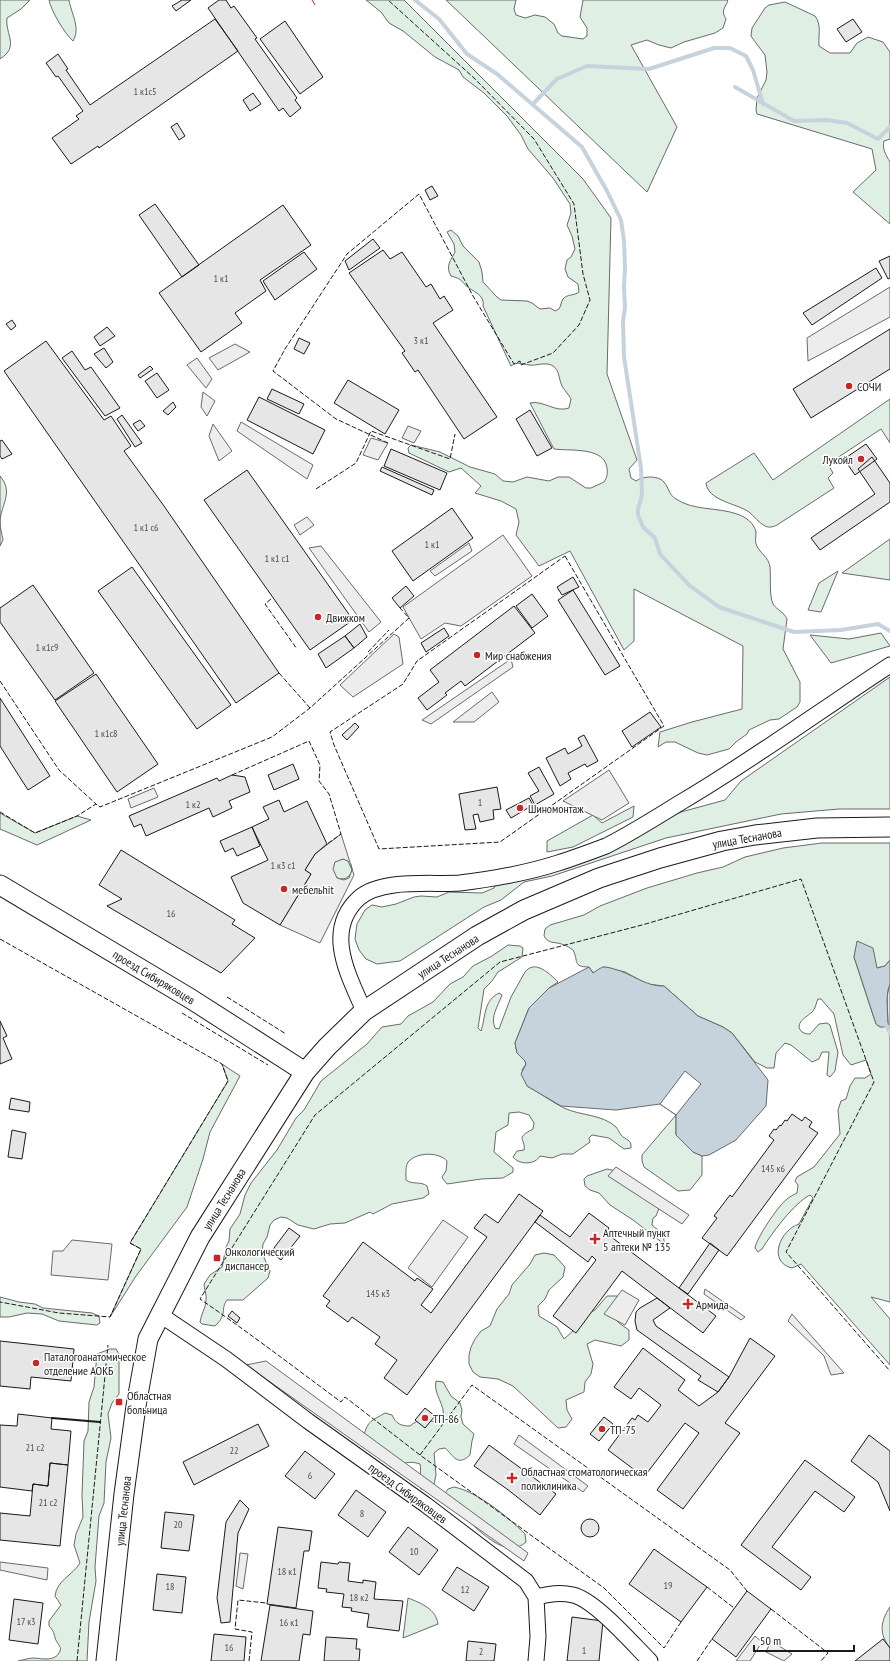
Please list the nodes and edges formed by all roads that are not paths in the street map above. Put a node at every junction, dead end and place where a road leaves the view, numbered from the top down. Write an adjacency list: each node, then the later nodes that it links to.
1 (890, 665): 4 (street)
2 (890, 827): 4 (main road, улица Теснанова)
3 (0, 885): 5 (main road, проезд Сибиряковцев)
4 (364, 1011): 5 (main road, улица Теснанова)
5 (305, 1072): 6 (main road, улица Теснанова)
6 (159, 1314): 7 (street, проезд Сибиряковцев); 8 (main road, улица Теснанова)
7 (536, 1597): 9 (street); 10 (street)
8 (106, 1661)
9 (536, 1661)
10 (650, 1661)

